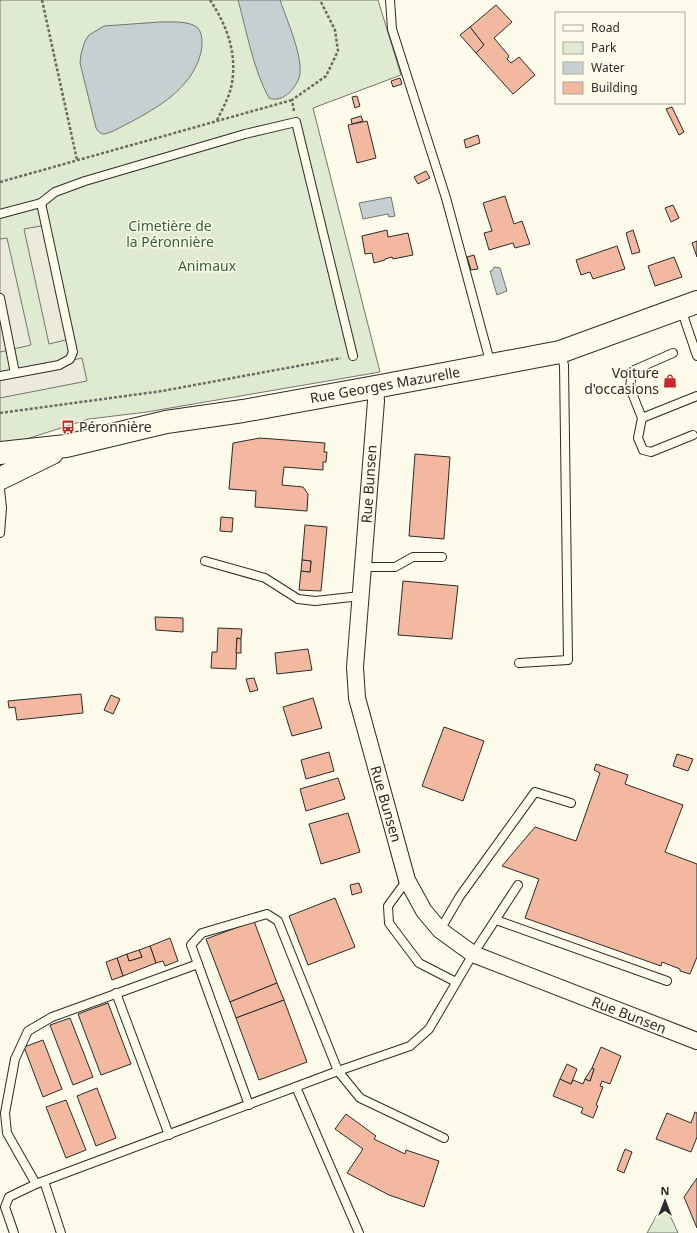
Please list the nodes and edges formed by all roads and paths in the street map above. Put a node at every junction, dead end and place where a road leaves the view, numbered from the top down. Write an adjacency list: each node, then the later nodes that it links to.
1 (42, 0): 8 (path)
2 (210, 0): 6 (path)
3 (320, 0): 5 (path)
4 (390, 0): 18 (lane)
5 (292, 100): 6 (path); 7 (path)
6 (217, 121): 8 (path)
7 (296, 122): 10 (lane); 16 (lane)
8 (77, 160): 9 (path)
9 (0, 182)
10 (41, 203): 11 (lane); 19 (lane)
11 (0, 214)
12 (0, 298): 19 (lane)
13 (689, 305): 14 (main road, Rue Georges Mazurelle); 17 (lane)
14 (560, 352): 18 (main road, Rue Georges Mazurelle); 34 (lane)
15 (673, 353): 24 (lane)
16 (353, 356): 23 (path)
17 (697, 356)
18 (491, 366): 21 (main road, Rue Georges Mazurelle)
19 (16, 373): 20 (lane)
20 (0, 376)
21 (375, 388): 26 (main road, Rue Georges Mazurelle); 32 (street, Rue Bunsen)
22 (697, 396): 24 (lane)
23 (0, 413)
24 (642, 418): 25 (lane)
25 (693, 435)
26 (66, 446): 27 (main road); 28 (main road)
27 (0, 452)
28 (0, 481): 29 (lane)
29 (0, 533)
30 (442, 557): 32 (lane)
31 (205, 561): 33 (lane)
32 (363, 567): 33 (street, Rue Bunsen)
33 (361, 596): 36 (street, Rue Bunsen)
34 (519, 663)
35 (571, 803): 39 (lane)
36 (407, 880): 39 (street, Rue Bunsen); 42 (lane)
37 (518, 885): 38 (lane)
38 (496, 920): 40 (lane); 43 (lane)
39 (440, 930): 40 (street, Rue Bunsen)
40 (473, 954): 42 (lane); 45 (street, Rue Bunsen)
41 (198, 964): 44 (lane); 46 (lane); 48 (lane)
42 (456, 982): 46 (lane)
43 (667, 982)
44 (116, 993): 49 (lane); 52 (lane)
45 (697, 1041)
46 (338, 1071): 47 (lane); 50 (lane)
47 (296, 1087): 48 (lane); 55 (lane)
48 (249, 1105): 49 (lane)
49 (169, 1135): 51 (lane)
50 (444, 1138)
51 (44, 1181): 52 (lane); 54 (lane)
52 (36, 1184): 53 (lane)
53 (14, 1233)
54 (61, 1233)
55 (359, 1233)

